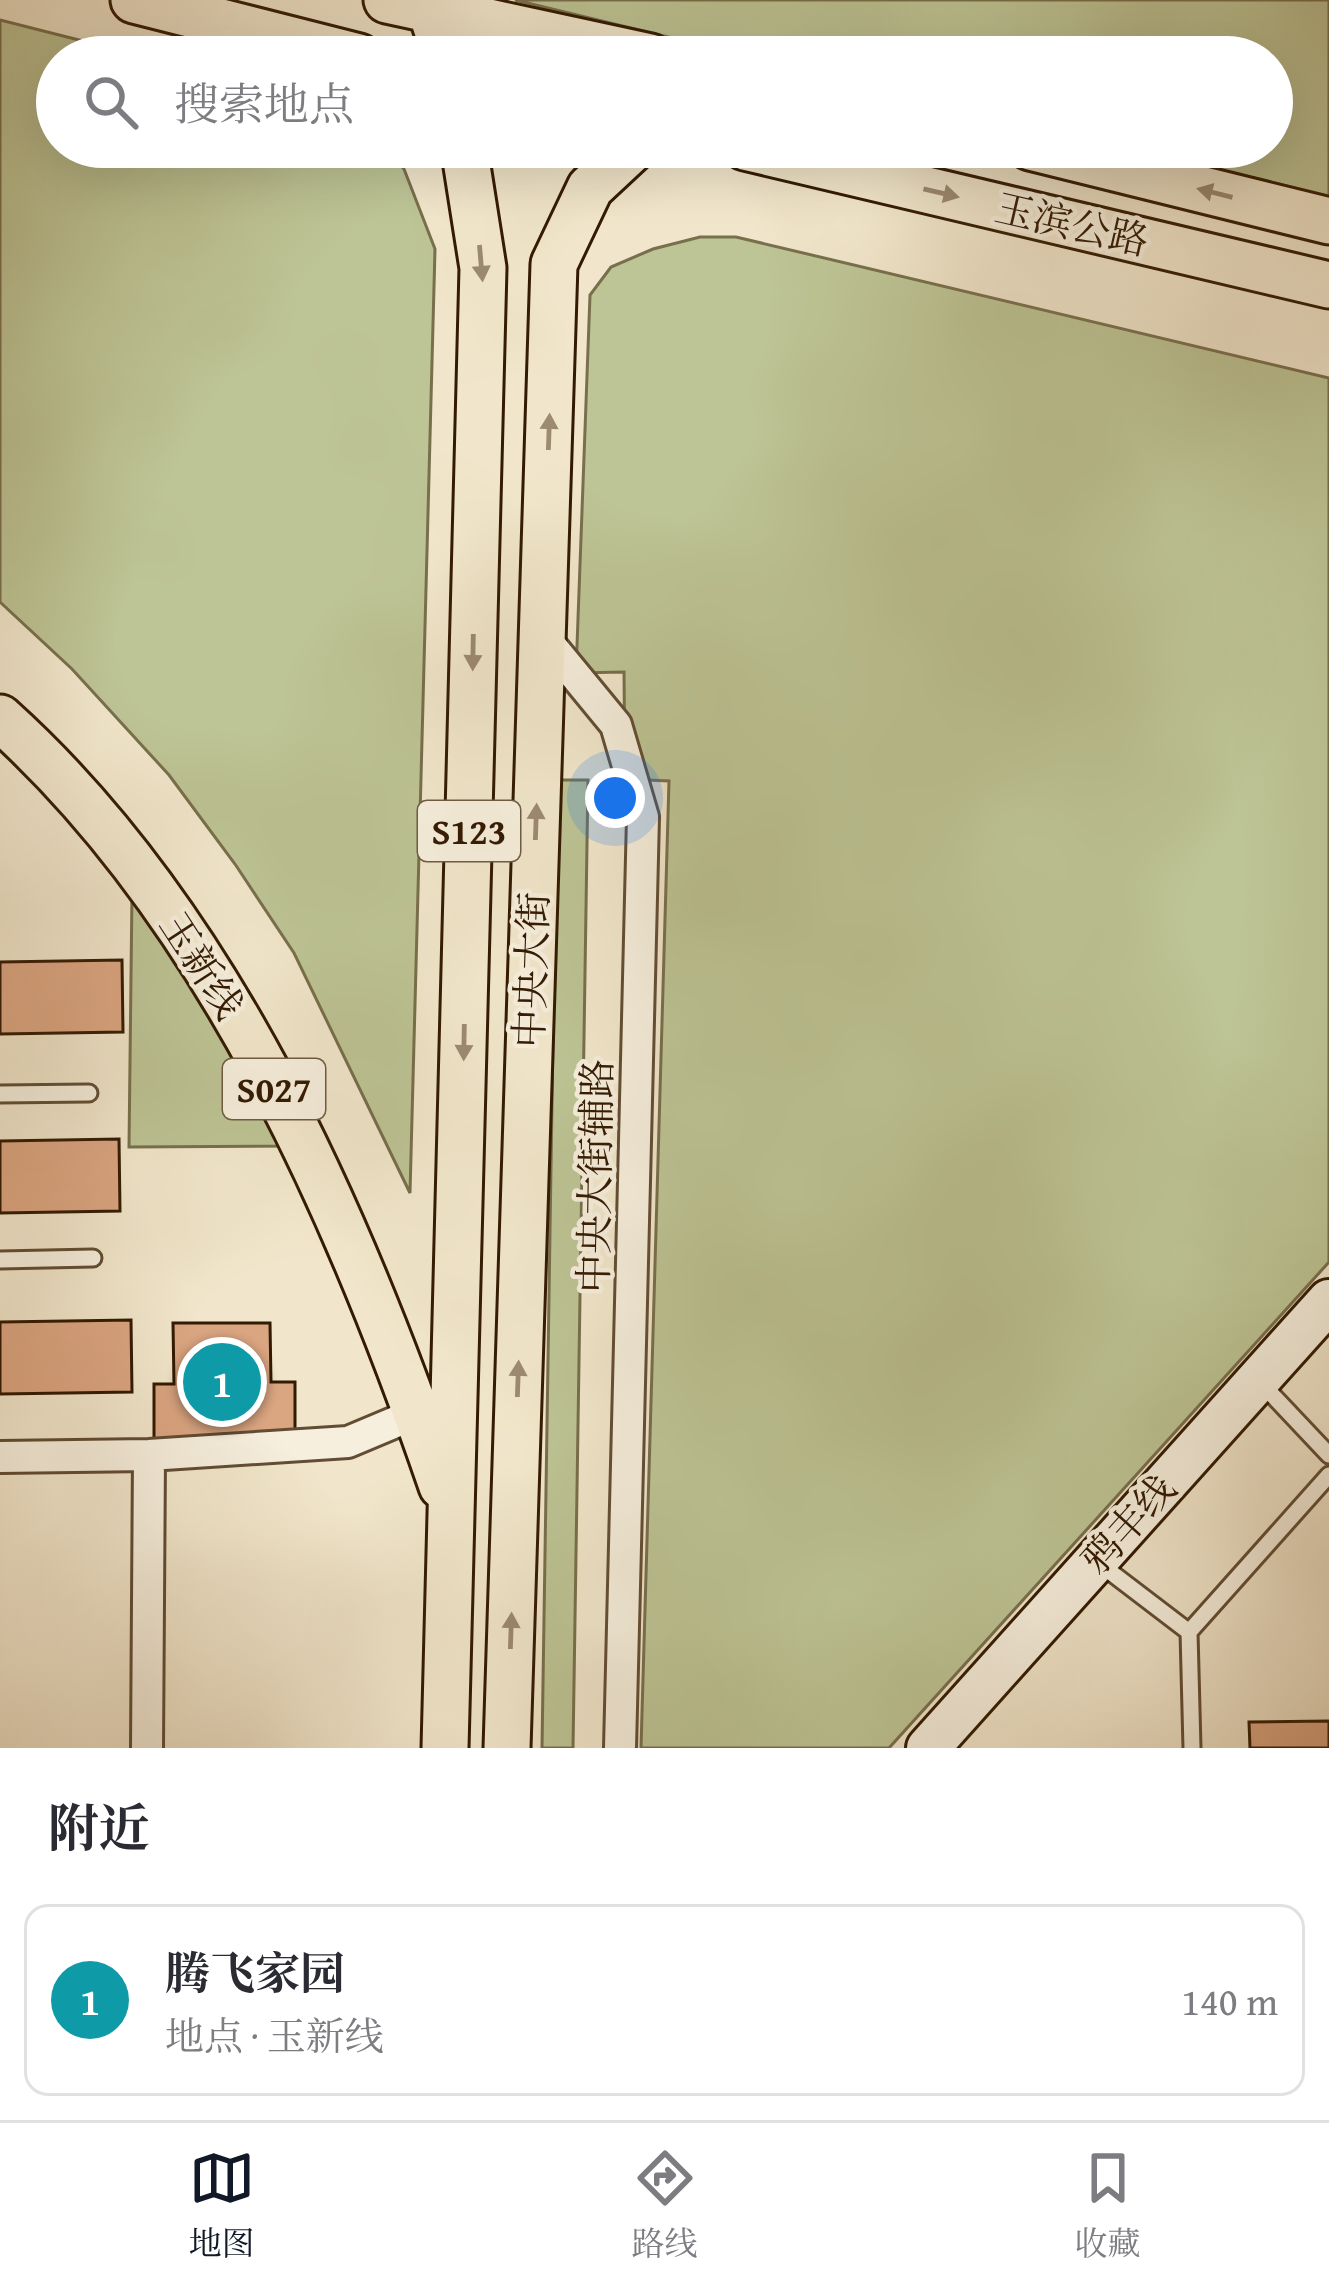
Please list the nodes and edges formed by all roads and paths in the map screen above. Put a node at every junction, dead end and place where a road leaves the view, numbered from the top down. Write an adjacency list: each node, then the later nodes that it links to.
1 (134, 0): 4 (main road)
2 (387, 0): 3 (main road)
3 (431, 11): 5 (main road); 6 (main road)
4 (276, 36)
5 (439, 36)
6 (550, 36)
7 (467, 168): 26 (main road, 中央大街 / S123, one-way to 26)
8 (611, 168): 13 (main road, 中央大街 / S123, one-way to 8)
9 (834, 168): 12 (main road, 玉滨公路, one-way to 12)
10 (1116, 168): 11 (main road, 玉滨公路, one-way to 10)
11 (1329, 220)
12 (1329, 285)
13 (542, 635): 31 (main road, 中央大街 / S123, one-way to 13); 32 (street, 中央大街辅路)
14 (0, 718): 21 (main road, 玉新线 / S027)
15 (89, 1093): 16 (lane)
16 (0, 1094)
17 (93, 1258): 18 (lane)
18 (0, 1260)
19 (1329, 1301): 20 (main road, 鸦丰线)
20 (1258, 1379): 23 (lane); 27 (main road, 鸦丰线)
21 (417, 1413): 22 (street); 26 (main road, 玉新线 / S027)
22 (149, 1455): 24 (street); 29 (street)
23 (1329, 1455)
24 (0, 1457)
25 (1329, 1475): 28 (lane)
26 (452, 1517): 30 (main road, 中央大街 / S027)
27 (1096, 1561): 28 (lane); 33 (main road, 鸦丰线)
28 (1189, 1632): 34 (lane)
29 (147, 1748)
30 (445, 1748)
31 (507, 1748)
32 (620, 1748)
33 (928, 1748)
34 (1192, 1748)

